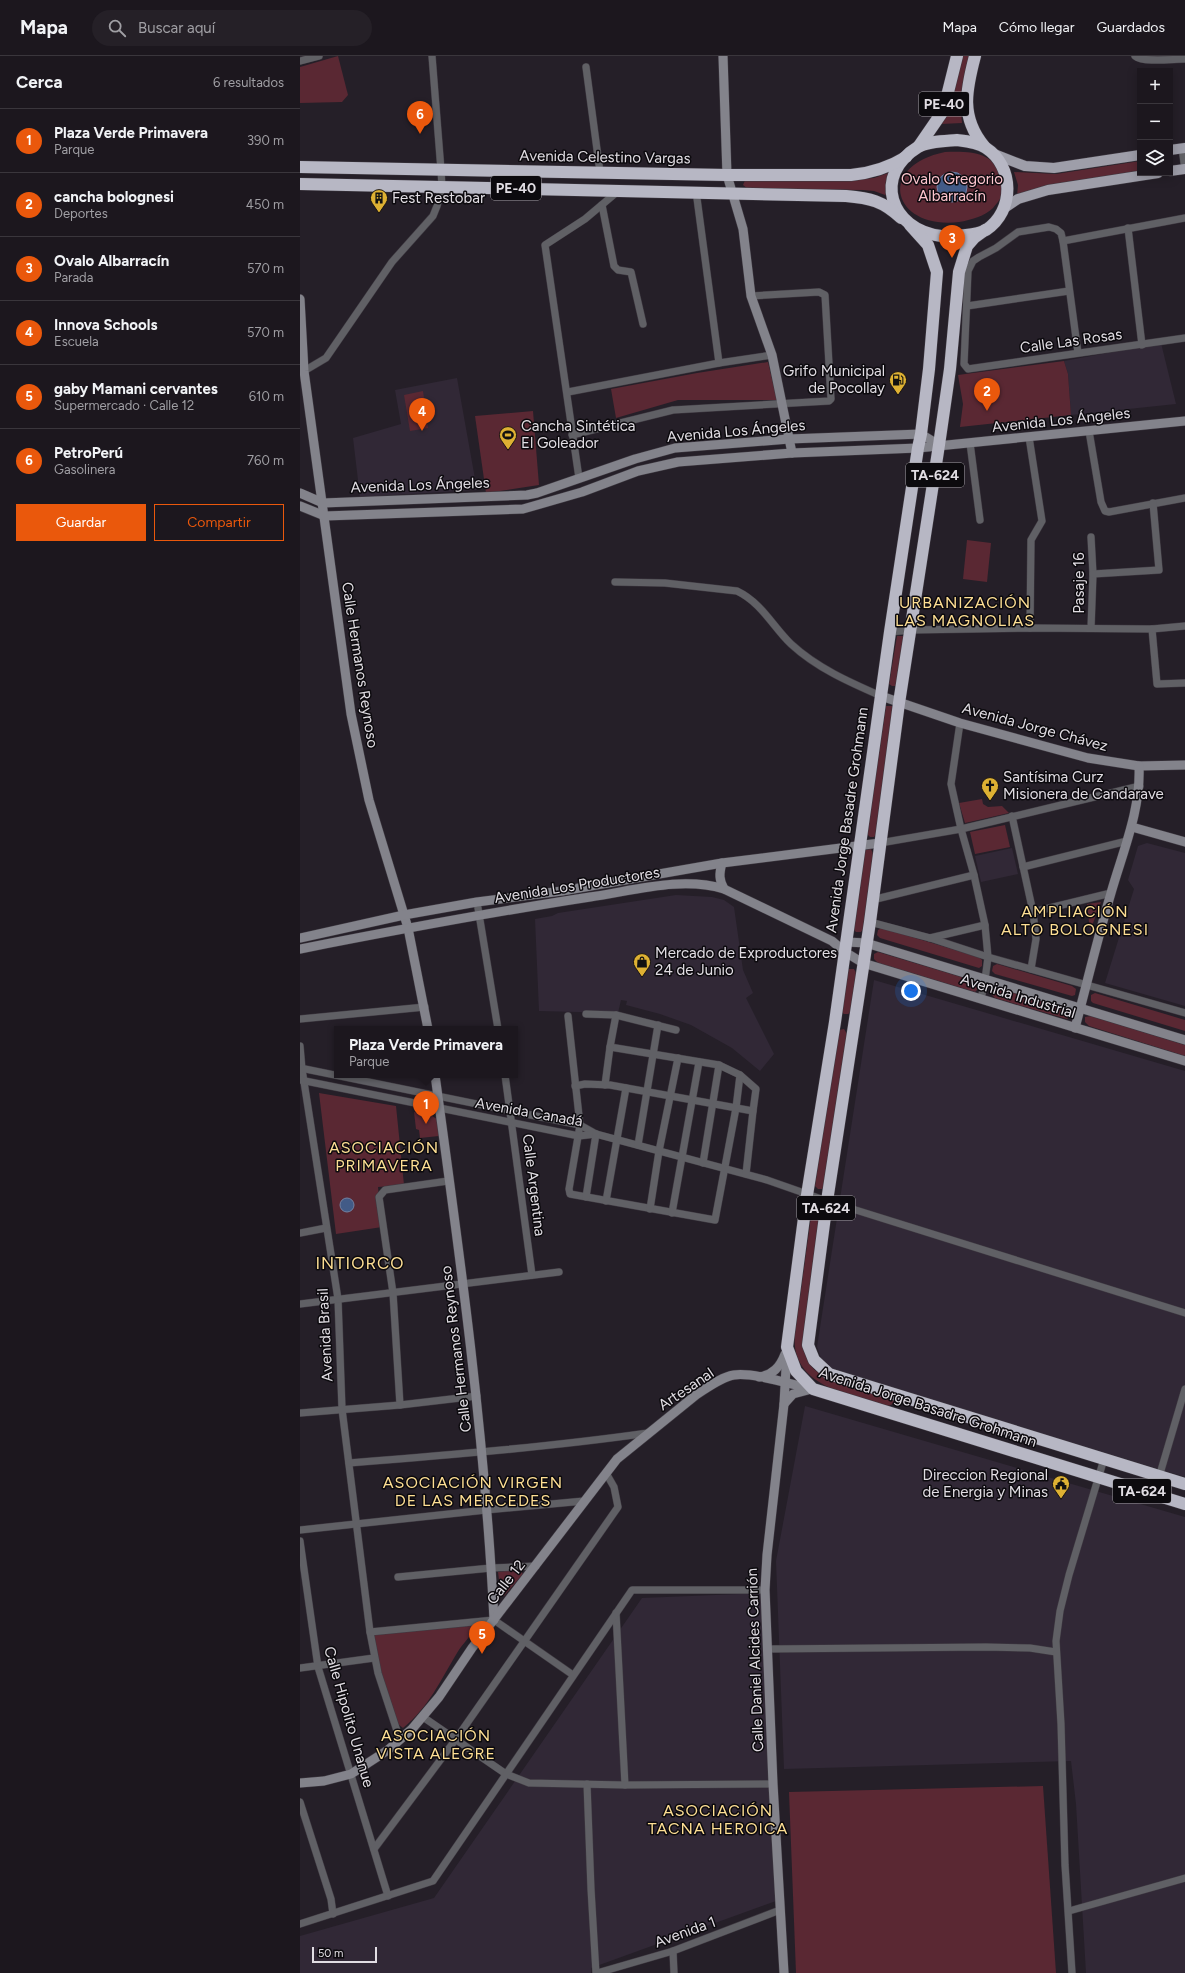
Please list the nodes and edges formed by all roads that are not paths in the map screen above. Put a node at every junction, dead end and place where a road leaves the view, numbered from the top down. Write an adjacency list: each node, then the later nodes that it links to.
1 (319, 56): 8 (street)
2 (432, 56): 18 (street)
3 (723, 56): 22 (street)
4 (957, 56): 10 (highway, PE-40)
5 (975, 56): 12 (highway, PE-40)
6 (1135, 56): 7 (street)
7 (1185, 59)
8 (300, 61)
9 (586, 67): 20 (street)
10 (919, 146): 12 (highway); 15 (highway)
11 (1184, 148): 13 (main road); 17 (street)
12 (989, 150): 14 (main road); 31 (highway)
13 (1173, 150)
14 (1137, 155)
15 (906, 157): 22 (highway, Avenida Celestino Vargas / PE-40); 33 (highway)
16 (300, 167): 18 (highway, Avenida Celestino Vargas / PE-40)
17 (1185, 169): 19 (main road)
18 (441, 170): 20 (highway, Avenida Celestino Vargas / PE-40); 25 (street)
19 (1173, 171)
20 (600, 172): 21 (highway, Avenida Celestino Vargas / PE-40)
21 (640, 173): 22 (highway, Avenida Celestino Vargas / PE-40); 27 (highway)
22 (727, 175): 29 (street)
23 (1139, 176): 31 (main road)
24 (300, 184): 25 (highway, PE-40)
25 (442, 187): 26 (highway, PE-40); 49 (street)
26 (619, 190): 27 (highway, PE-40); 30 (street)
27 (641, 190): 28 (highway, PE-40)
28 (696, 191): 29 (highway, PE-40); 46 (street)
29 (733, 192): 33 (highway, PE-40); 38 (street)
30 (602, 205): 41 (street); 50 (street)
31 (1003, 209): 35 (highway)
32 (1185, 218): 34 (street)
33 (906, 222): 35 (highway); 47 (highway, Avenida Jorge Basadre Grohmann / TA-624)
34 (1128, 228): 36 (street); 43 (street)
35 (985, 230): 48 (highway, Avenida Jorge Basadre Grohmann / TA-624)
36 (1063, 241): 37 (street); 40 (street)
37 (1068, 291): 40 (street); 44 (street)
38 (752, 296): 45 (street); 51 (street)
39 (300, 300): 49 (street, Calle Hermanos Reynoso)
40 (967, 306): 44 (street, Calle Las Rosas)
41 (643, 324)
42 (1185, 338): 43 (street, Calle Las Rosas)
43 (1142, 345): 44 (street, Calle Las Rosas)
44 (1078, 353)
45 (772, 355): 46 (street); 51 (street)
46 (719, 363): 50 (street)
47 (929, 369): 48 (highway); 54 (highway, Avenida Jorge Basadre Grohmann / TA-624)
48 (950, 369): 59 (highway, Avenida Jorge Basadre Grohmann / TA-624)
49 (304, 371): 67 (street, Calle Hermanos Reynoso)
50 (568, 392): 55 (street)
51 (782, 403): 55 (street); 57 (street)
52 (1184, 424): 53 (street, Avenida Los Ángeles)
53 (1089, 431): 56 (street, Avenida Los Ángeles); 68 (street)
54 (921, 434): 57 (street, Avenida Los Ángeles); 59 (street); 60 (highway, Avenida Jorge Basadre Grohmann / TA-624)
55 (572, 435): 62 (street)
56 (1028, 437): 58 (street, Avenida Los Ángeles); 76 (street)
57 (788, 439): 61 (street); 62 (street, Avenida Los Ángeles)
58 (970, 443): 59 (street, Avenida Los Ángeles); 71 (street)
59 (939, 446): 60 (street, Avenida Los Ángeles); 79 (highway, Avenida Jorge Basadre Grohmann / TA-624)
60 (918, 448): 61 (street, Avenida Los Ángeles); 80 (highway, Avenida Jorge Basadre Grohmann / TA-624)
61 (792, 453): 66 (street, Avenida Los Ángeles)
62 (579, 478): 63 (street, Avenida Los Ángeles)
63 (545, 490): 66 (street); 67 (street, Avenida Los Ángeles)
64 (300, 493): 67 (street, Avenida Los Ángeles)
65 (1185, 498): 68 (street)
66 (549, 502): 70 (street, Avenida Los Ángeles)
67 (323, 503): 70 (street, Calle Hermanos Reynoso)
68 (1153, 503): 73 (street)
69 (300, 506): 70 (street, Avenida Los Ángeles)
70 (324, 516): 104 (street, Calle Hermanos Reynoso)
71 (980, 520)
72 (1091, 537): 73 (street, Pasaje 16)
73 (1093, 574): 77 (street, Pasaje 16)
74 (615, 582): 82 (street)
75 (1185, 626): 78 (street)
76 (1030, 628): 77 (street); 79 (street)
77 (1091, 628): 78 (street)
78 (1152, 629): 81 (street)
79 (911, 630): 80 (street); 83 (highway, Avenida Jorge Basadre Grohmann / TA-624)
80 (890, 632): 82 (highway, Avenida Jorge Basadre Grohmann / TA-624)
81 (1185, 683)
82 (881, 696): 83 (street, Avenida Jorge Chávez); 94 (highway, Avenida Jorge Basadre Grohmann / TA-624)
83 (899, 703): 84 (street, Avenida Jorge Chávez); 93 (highway, Avenida Jorge Basadre Grohmann / TA-624)
84 (960, 723): 86 (street, Avenida Jorge Chávez); 90 (street)
85 (1185, 765): 86 (street, Avenida Jorge Chávez)
86 (1139, 766): 87 (street)
87 (1140, 786): 88 (street); 89 (street)
88 (1012, 816): 90 (street); 96 (street)
89 (1132, 827): 91 (street); 92 (street)
90 (960, 829): 93 (street); 97 (street)
91 (1127, 841): 96 (street); 99 (street)
92 (1185, 842)
93 (880, 843): 94 (street, Avenida Los Productores); 100 (highway, Avenida Jorge Basadre Grohmann / TA-624)
94 (859, 846): 95 (street, Avenida Los Productores); 111 (highway, Avenida Jorge Basadre Grohmann / TA-624)
95 (722, 863): 98 (street); 101 (street, Avenida Los Productores)
96 (1023, 867): 102 (street)
97 (974, 875): 100 (street); 106 (street)
98 (724, 890): 103 (street, Avenida Los Productores); 111 (street, Avenida Los Productores)
99 (1111, 893): 102 (street); 117 (street)
100 (872, 900): 105 (highway, Avenida Jorge Basadre Grohmann / TA-624)
101 (478, 902): 103 (street); 104 (street, Avenida Los Productores)
102 (1033, 912): 115 (street)
103 (480, 914): 107 (street, Avenida Los Productores); 130 (street)
104 (404, 915): 107 (street, Calle Hermanos Reynoso); 108 (street, Avenida Los Productores)
105 (870, 922): 109 (street); 110 (highway, Avenida Jorge Basadre Grohmann / TA-624)
106 (985, 925): 109 (street); 113 (street)
107 (408, 928): 112 (street, Avenida Los Productores); 119 (street, Calle Hermanos Reynoso)
108 (300, 938)
109 (930, 938): 113 (street)
110 (866, 943): 111 (street, Avenida Industrial); 114 (highway, Avenida Jorge Basadre Grohmann / TA-624); 116 (street, Avenida Industrial)
111 (846, 947): 114 (street, Avenida Industrial); 126 (highway, Avenida Jorge Basadre Grohmann / TA-624)
112 (300, 949)
113 (988, 957): 115 (street); 116 (street)
114 (863, 963): 118 (street, Avenida Industrial); 128 (highway, Avenida Jorge Basadre Grohmann / TA-624)
115 (1031, 969): 117 (street)
116 (985, 980): 118 (street); 120 (street, Avenida Industrial)
117 (1087, 985): 120 (street); 121 (street)
118 (981, 999): 131 (street, Avenida Industrial)
119 (426, 1007): 125 (street); 129 (street, Calle Hermanos Reynoso)
120 (1080, 1008): 131 (street); 133 (street, Avenida Industrial)
121 (1185, 1013)
122 (586, 1014): 123 (street)
123 (616, 1015): 127 (street); 135 (street)
124 (568, 1016): 149 (street)
125 (300, 1019)
126 (835, 1022): 128 (highway); 172 (highway, Avenida Jorge Basadre Grohmann / TA-624)
127 (658, 1025): 132 (street); 136 (street)
128 (853, 1025): 175 (highway, Avenida Jorge Basadre Grohmann / TA-624)
129 (428, 1026)
130 (498, 1026)
131 (1075, 1028): 138 (street, Avenida Industrial)
132 (676, 1030)
133 (1185, 1040)
134 (300, 1046): 141 (street, Avenida Brasil)
135 (610, 1047): 136 (street); 148 (street)
136 (654, 1054): 137 (street); 151 (street)
137 (678, 1058): 139 (street); 153 (street)
138 (1185, 1061)
139 (699, 1062): 140 (street); 154 (street)
140 (719, 1065): 143 (street); 155 (street)
141 (301, 1068): 142 (street, Avenida Canadá); 147 (street, Avenida Brasil)
142 (334, 1075)
143 (740, 1075): 156 (street); 159 (street)
144 (350, 1078): 152 (street, Avenida Canadá)
145 (435, 1078): 152 (street, Calle Hermanos Reynoso)
146 (505, 1078): 158 (street, Calle Argentina)
147 (302, 1080): 157 (street, Avenida Canadá); 178 (street, Avenida Brasil)
148 (605, 1085): 149 (street); 150 (street)
149 (575, 1086): 161 (street)
150 (626, 1088): 151 (street); 164 (street)
151 (648, 1092): 153 (street); 165 (street)
152 (438, 1096): 157 (street, Calle Hermanos Reynoso); 158 (street, Avenida Canadá)
153 (671, 1096): 154 (street); 166 (street)
154 (692, 1100): 155 (street); 167 (street)
155 (714, 1104): 156 (street); 168 (street)
156 (736, 1108): 159 (street); 169 (street)
157 (441, 1109): 160 (street, Avenida Canadá); 171 (street, Calle Hermanos Reynoso)
158 (510, 1110): 160 (street, Calle Argentina); 161 (street, Avenida Canadá)
159 (753, 1111): 170 (street)
160 (513, 1124): 163 (street, Avenida Canadá); 181 (street, Calle Argentina)
161 (580, 1125): 162 (street, Avenida Canadá); 163 (street)
162 (596, 1134): 163 (street, Avenida Canadá); 164 (street); 173 (street)
163 (579, 1136): 173 (street)
164 (617, 1139): 165 (street); 174 (street)
165 (638, 1145): 166 (street)
166 (659, 1151): 167 (street); 176 (street)
167 (681, 1157): 168 (street); 177 (street)
168 (703, 1163): 169 (street)
169 (724, 1169): 170 (street); 177 (street)
170 (746, 1174): 172 (street)
171 (448, 1181): 182 (street, Calle Hermanos Reynoso); 183 (street)
172 (808, 1195): 175 (street); 187 (highway, Avenida Jorge Basadre Grohmann / TA-624)
173 (586, 1197): 174 (street)
174 (606, 1201): 176 (street)
175 (826, 1201): 186 (street); 192 (highway, Avenida Jorge Basadre Grohmann / TA-624)
176 (650, 1209): 177 (street)
177 (672, 1213)
178 (326, 1228): 179 (street); 184 (street, Avenida Brasil)
179 (300, 1233)
180 (558, 1272): 181 (street)
181 (532, 1275): 182 (street)
182 (464, 1284): 183 (street); 193 (street, Calle Hermanos Reynoso)
183 (393, 1293): 184 (street); 195 (street)
184 (338, 1299): 185 (street); 196 (street, Avenida Brasil)
185 (300, 1304)
186 (1185, 1313)
187 (787, 1347): 188 (street); 189 (street, Calle Daniel Alcides Carrión); 190 (highway, Avenida Jorge Basadre Grohmann / TA-624)
188 (758, 1377): 189 (street, Artesanal); 199 (street, Artesanal)
189 (785, 1383): 190 (street, Artesanal); 194 (street, Calle Daniel Alcides Carrión)
190 (813, 1390): 194 (street); 198 (highway, Avenida Jorge Basadre Grohmann / TA-624)
191 (1185, 1390): 204 (street)
192 (898, 1395): 198 (highway); 201 (highway, Avenida Jorge Basadre Grohmann / TA-624)
193 (477, 1396): 195 (street); 200 (street, Calle Hermanos Reynoso)
194 (784, 1404): 217 (street, Calle Daniel Alcides Carrión)
195 (400, 1405): 196 (street)
196 (342, 1409): 197 (street); 202 (street, Avenida Brasil)
197 (300, 1413)
198 (893, 1413): 205 (highway, Avenida Jorge Basadre Grohmann / TA-624)
199 (648, 1433): 200 (street); 203 (street, Calle 12)
200 (482, 1453): 202 (street); 210 (street, Calle Hermanos Reynoso)
201 (1104, 1459): 204 (highway, Avenida Jorge Basadre Grohmann / TA-624); 205 (street)
202 (349, 1463): 211 (street, Avenida Brasil)
203 (606, 1472): 208 (street, Calle 12); 221 (street)
204 (1159, 1476): 206 (highway, Avenida Jorge Basadre Grohmann / TA-624); 207 (street)
205 (1099, 1478): 207 (highway, Avenida Jorge Basadre Grohmann / TA-624); 223 (street)
206 (1185, 1484)
207 (1154, 1494): 209 (highway, Avenida Jorge Basadre Grohmann / TA-624)
208 (584, 1502): 210 (street); 214 (street, Calle 12)
209 (1185, 1504)
210 (486, 1510): 211 (street); 215 (street, Calle Hermanos Reynoso)
211 (356, 1524): 212 (street); 220 (street, Avenida Brasil)
212 (300, 1530)
213 (300, 1541): 225 (street, Calle Hipolito Unanue)
214 (536, 1566): 215 (street); 219 (street, Calle 12)
215 (491, 1568): 216 (street); 219 (street, Calle Hermanos Reynoso)
216 (398, 1577)
217 (765, 1590): 218 (street); 222 (street, Calle Daniel Alcides Carrión)
218 (616, 1613): 227 (street); 236 (street)
219 (494, 1620): 220 (street); 221 (street); 228 (street, Calle 12)
220 (370, 1632): 224 (street, Avenida Brasil)
221 (525, 1642): 227 (street); 229 (street)
222 (768, 1649): 223 (street); 235 (street, Calle Daniel Alcides Carrión)
223 (1056, 1652): 242 (street)
224 (374, 1658): 225 (street); 230 (street, Avenida Brasil)
225 (318, 1667): 226 (street); 231 (street, Calle Hipolito Unanue)
226 (300, 1668)
227 (573, 1675): 232 (street)
228 (423, 1717): 229 (street); 230 (street, Calle 12)
229 (456, 1739): 232 (street); 238 (street)
230 (400, 1740): 231 (street, Calle 12)
231 (351, 1774): 233 (street, Calle 12); 238 (street, Calle Hipolito Unanue)
232 (506, 1774): 234 (street); 240 (street)
233 (300, 1782)
234 (587, 1784): 236 (street); 246 (street)
235 (773, 1784): 236 (street); 241 (street, Calle Daniel Alcides Carrión)
236 (625, 1785)
237 (300, 1802): 243 (street)
238 (374, 1849): 240 (street, Calle Hipolito Unanue)
239 (1185, 1878): 242 (street)
240 (388, 1896): 243 (street)
241 (780, 1910): 245 (street, Avenida 1); 248 (street, Calle Daniel Alcides Carrión)
242 (1069, 1911): 249 (street)
243 (334, 1914): 244 (street)
244 (300, 1924)
245 (673, 1951): 246 (street, Avenida 1); 247 (street)
246 (596, 1973)
247 (674, 1973)
248 (784, 1973)
249 (1072, 1973)

